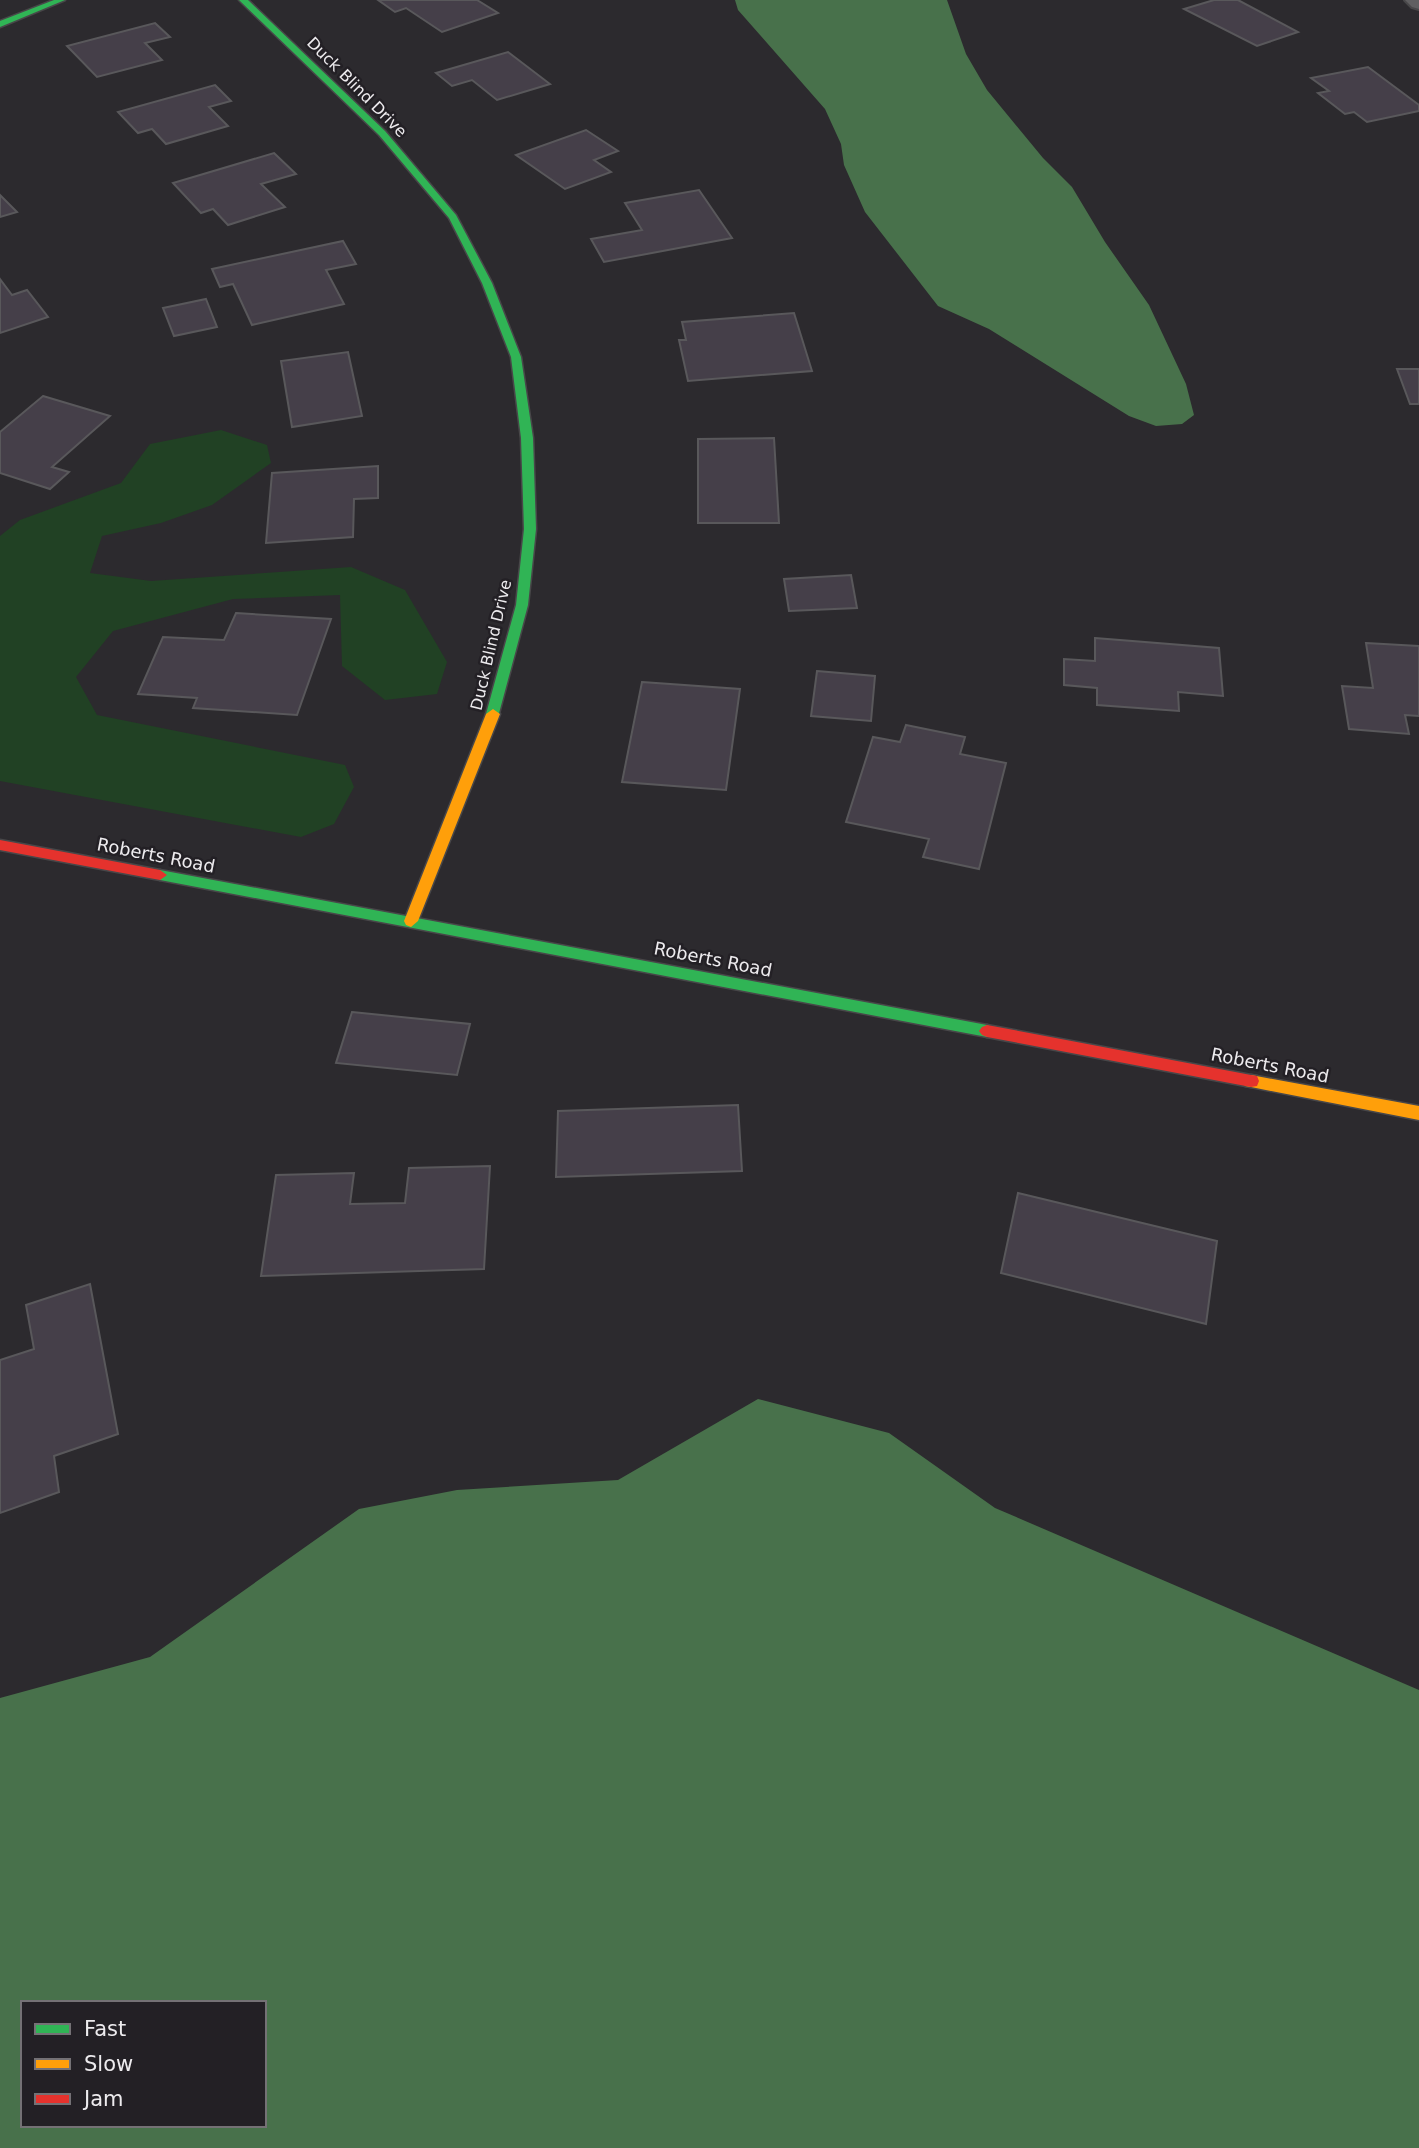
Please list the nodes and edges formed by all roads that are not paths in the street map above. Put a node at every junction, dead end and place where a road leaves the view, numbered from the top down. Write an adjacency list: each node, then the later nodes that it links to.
1 (61, 0): 3 (street)
2 (243, 0): 5 (street, Duck Blind Drive)
3 (0, 24)
4 (0, 845): 5 (street, Roberts Road)
5 (411, 921): 6 (street, Roberts Road)
6 (1419, 1113)

